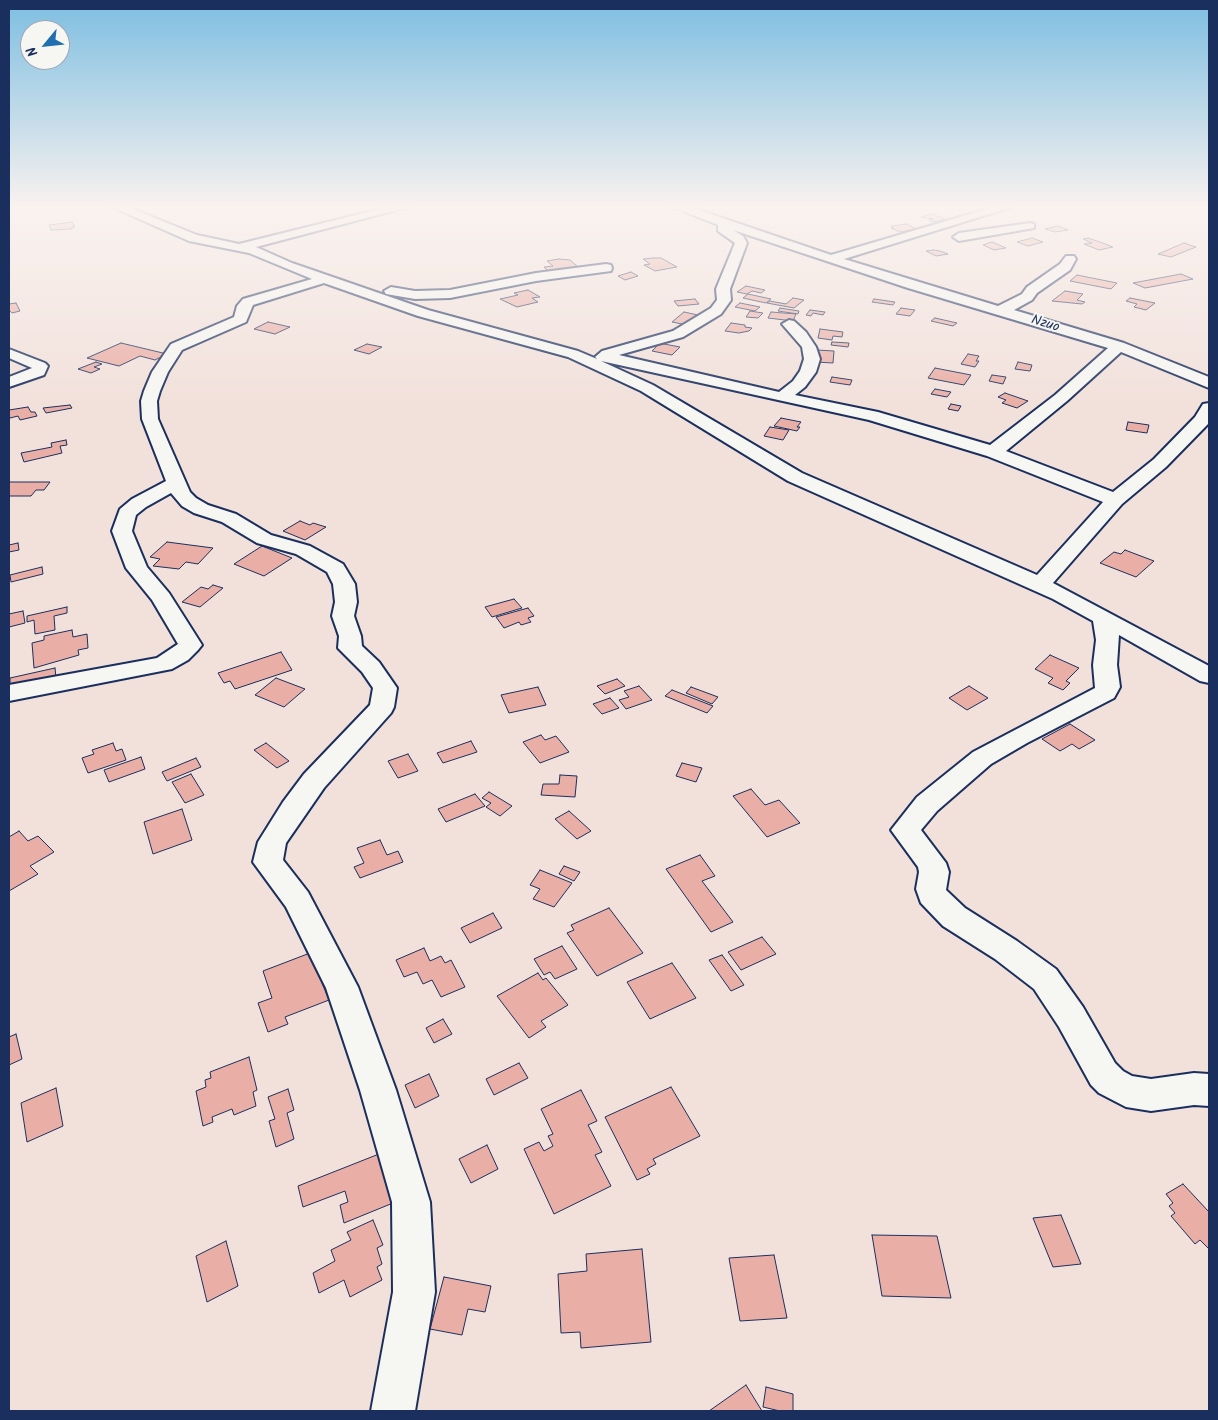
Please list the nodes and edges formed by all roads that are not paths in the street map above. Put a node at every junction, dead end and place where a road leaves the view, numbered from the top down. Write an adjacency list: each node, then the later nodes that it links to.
1 (308, 273): 7 (street)
2 (329, 273): 3 (street)
3 (565, 273)
4 (729, 273): 13 (street)
5 (876, 273): 8 (street, Nzuo)
6 (1056, 273): 8 (street)
7 (325, 279): 12 (street); 19 (street)
8 (996, 310): 10 (street, Nzuo)
9 (789, 324): 16 (street)
10 (1119, 346): 15 (street, Nzuo); 18 (street)
11 (9, 353): 14 (street)
12 (573, 354): 13 (street); 21 (street)
13 (598, 356): 16 (street)
14 (9, 382)
15 (1209, 383)
16 (784, 396): 18 (street)
17 (1209, 408): 20 (street)
18 (993, 452): 20 (street)
19 (176, 483): 24 (street); 26 (street)
20 (1115, 500): 21 (street)
21 (1040, 584): 22 (street)
22 (1104, 617): 23 (street); 25 (street)
23 (1209, 676)
24 (9, 693)
25 (1209, 1090)
26 (394, 1411)

